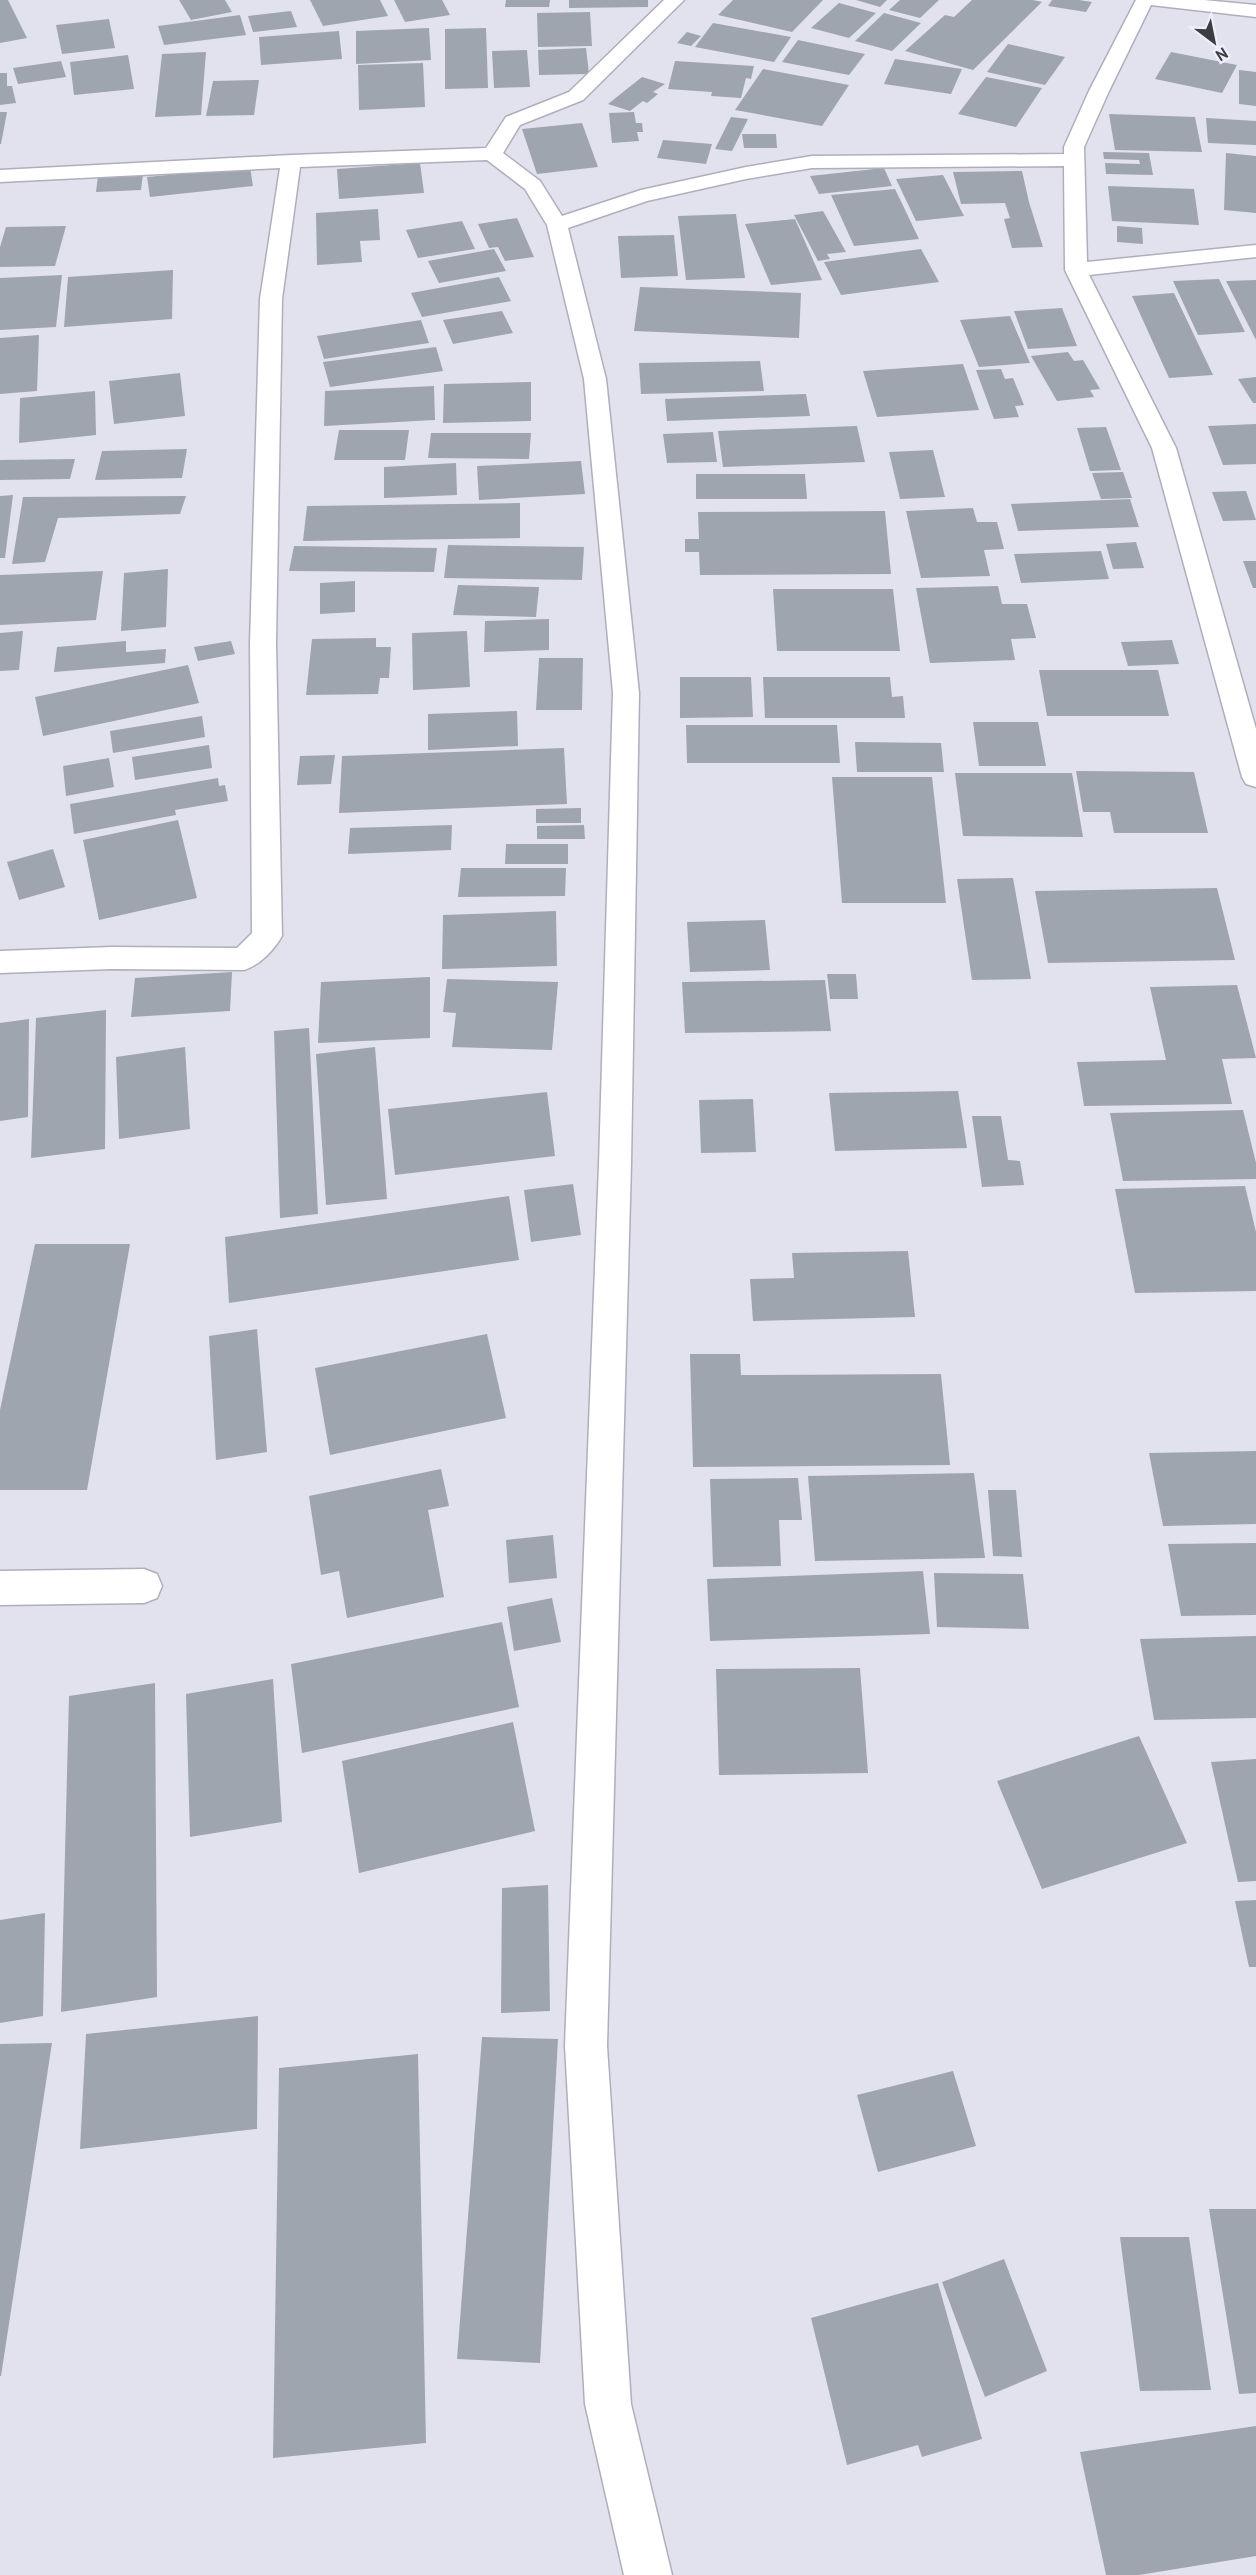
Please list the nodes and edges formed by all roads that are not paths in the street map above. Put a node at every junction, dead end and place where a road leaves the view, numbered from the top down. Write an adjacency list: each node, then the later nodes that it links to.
1 (675, 0): 5 (street)
2 (1145, 0): 6 (street)
3 (1152, 0): 4 (street)
4 (1256, 11)
5 (492, 154): 7 (street); 9 (street)
6 (1074, 160): 9 (street); 11 (street)
7 (291, 161): 8 (street); 13 (street)
8 (0, 176)
9 (557, 225): 16 (street)
10 (1256, 251): 11 (street)
11 (1076, 270): 12 (street)
12 (1256, 777)
13 (0, 962)
14 (144, 1586): 15 (street)
15 (0, 1588)
16 (648, 2575)

